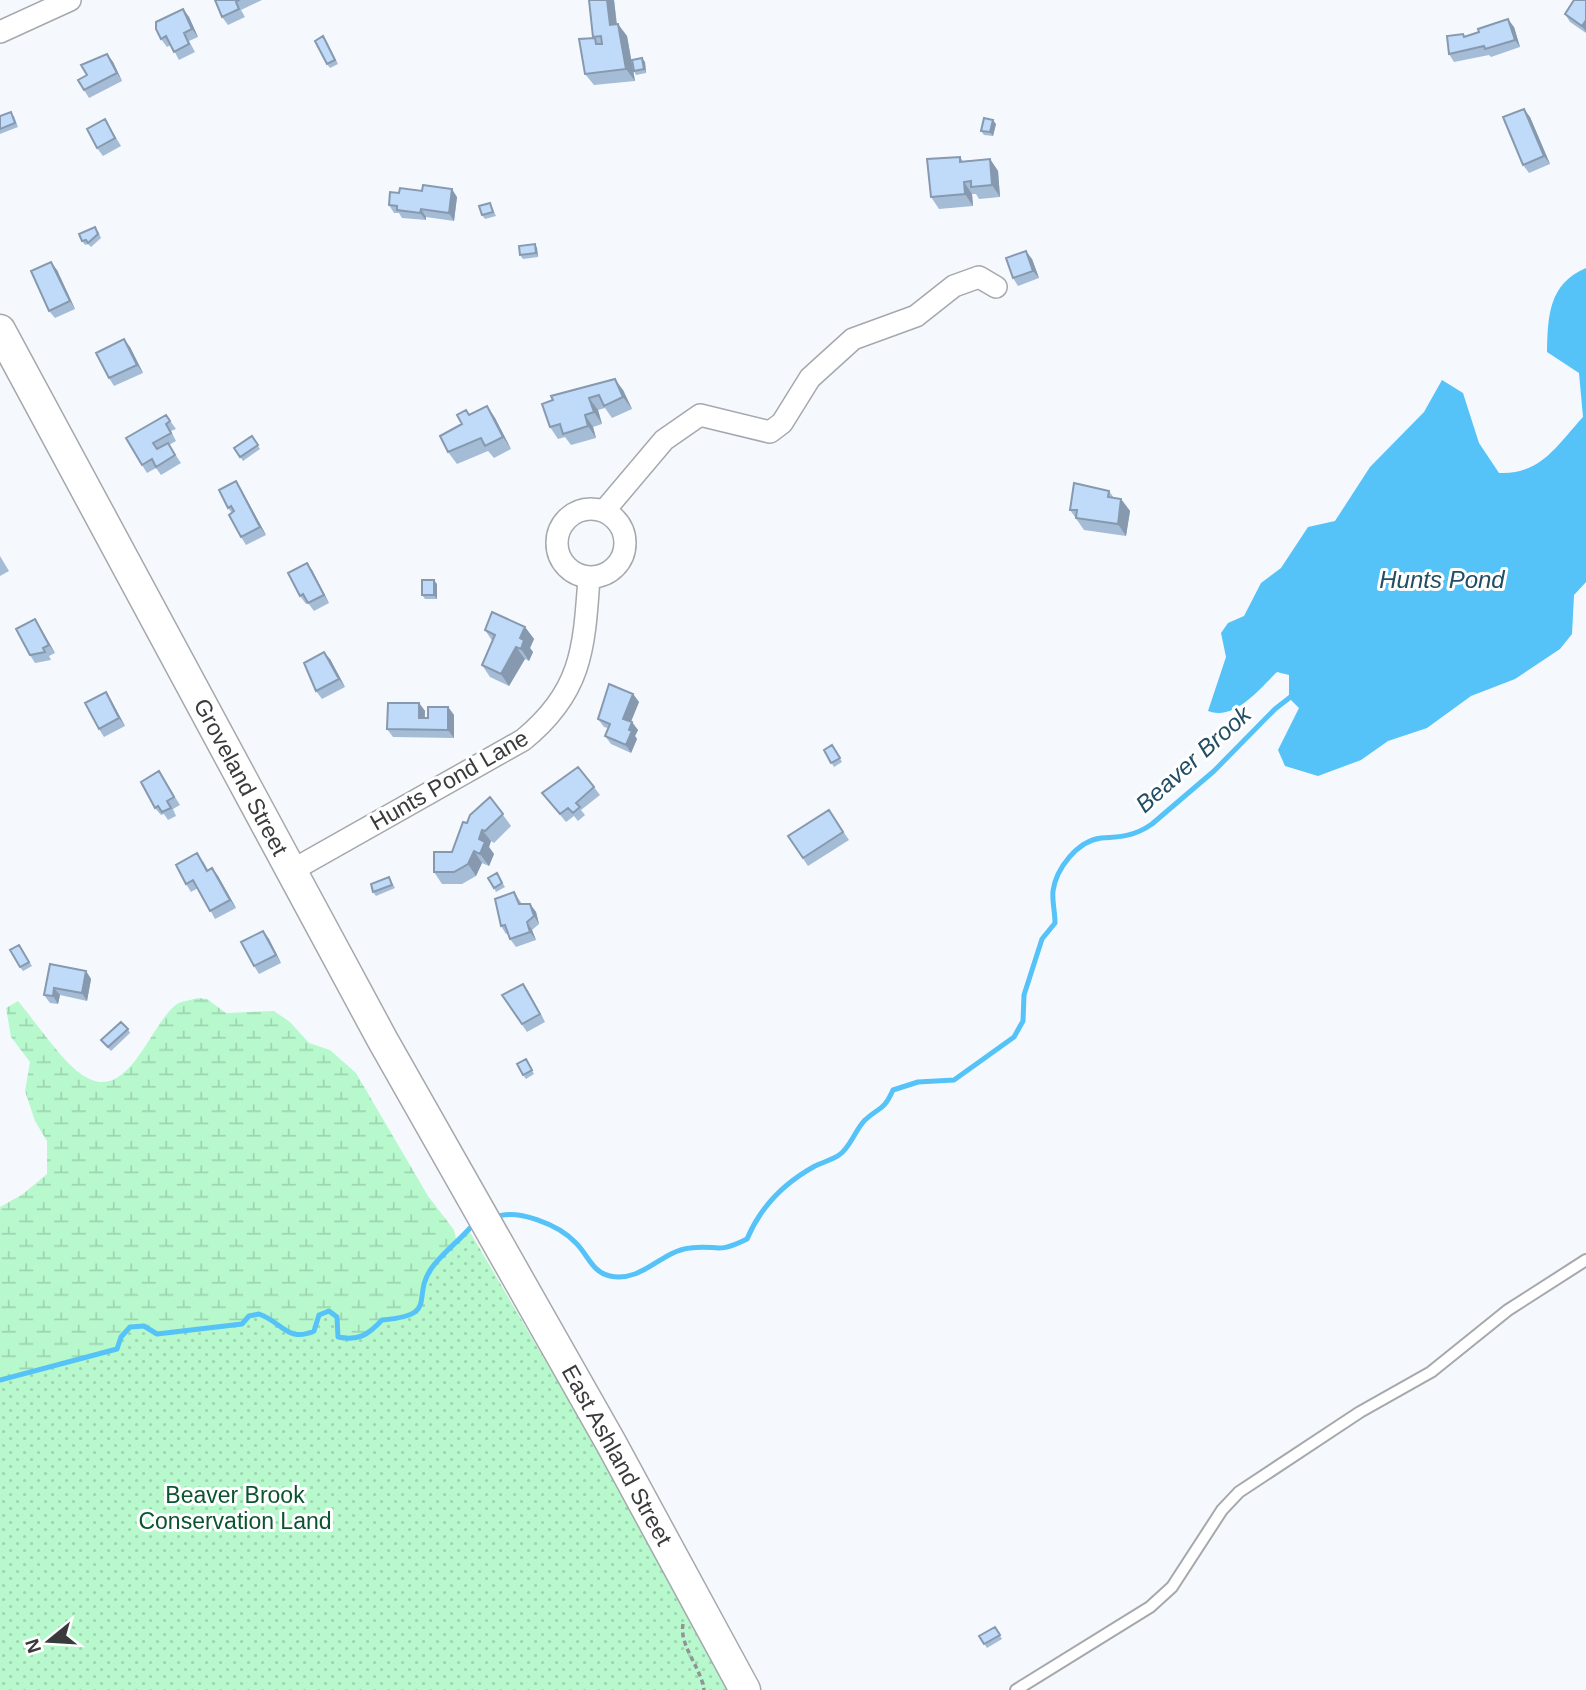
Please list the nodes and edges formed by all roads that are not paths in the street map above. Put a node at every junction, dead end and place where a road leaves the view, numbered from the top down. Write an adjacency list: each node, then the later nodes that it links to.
1 (69, 0): 2 (street)
2 (0, 32)
3 (996, 287): 5 (street)
4 (0, 330): 7 (main road, Groveland Street)
5 (604, 511): 6 (street); 6 (street)
6 (589, 578): 7 (street, Hunts Pond Lane)
7 (291, 871): 8 (main road, Groveland Street)
8 (483, 1220): 10 (main road, East Ashland Street)
9 (1586, 1260): 11 (lane)
10 (745, 1690)
11 (1016, 1690)

